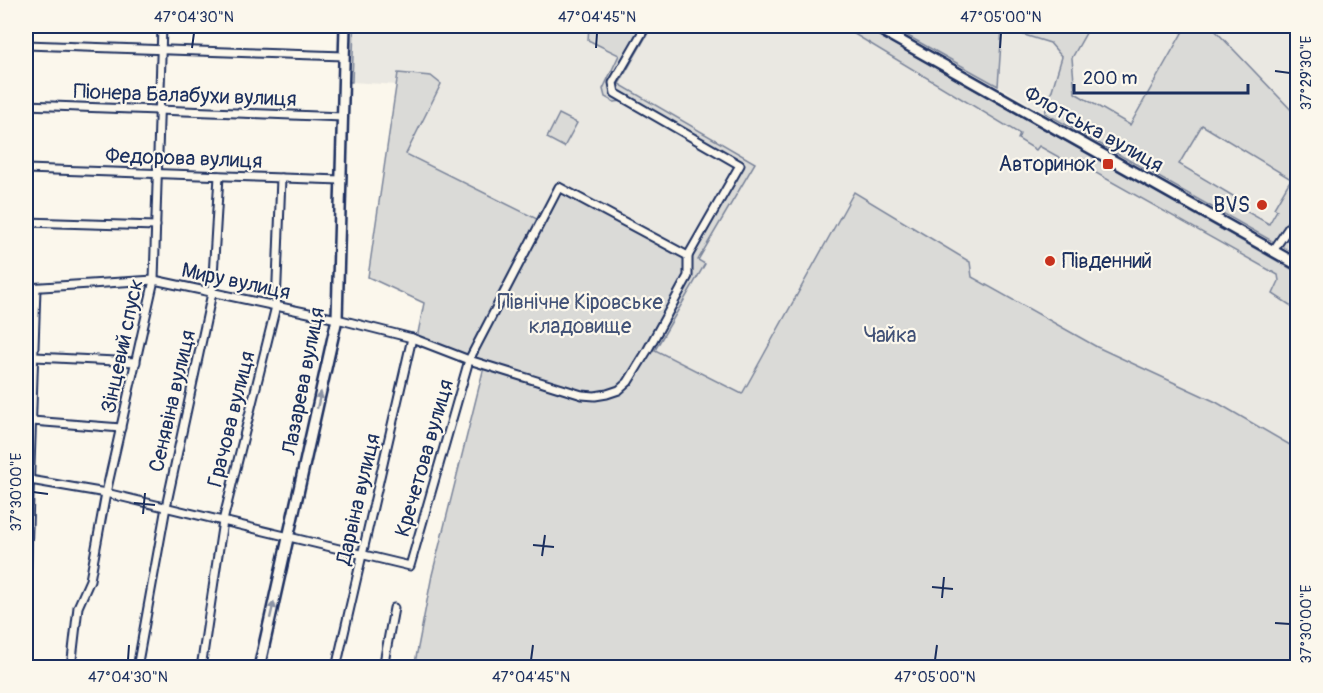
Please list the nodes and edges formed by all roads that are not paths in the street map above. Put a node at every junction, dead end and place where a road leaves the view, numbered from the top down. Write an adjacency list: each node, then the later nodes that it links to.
1 (162, 26): 6 (street, Зінцевий спуск)
2 (345, 26): 7 (street, Лазарева вулиця)
3 (645, 26): 20 (street)
4 (874, 26): 19 (street, Флотська вулиця)
5 (26, 45): 6 (street)
6 (161, 49): 7 (street); 9 (street, Зінцевий спуск)
7 (344, 56): 10 (street, Лазарева вулиця)
8 (26, 105): 9 (street, Піонера Балабухи вулиця)
9 (159, 110): 10 (street, Піонера Балабухи вулиця); 12 (street, Зінцевий спуск)
10 (343, 117): 15 (street, Лазарева вулиця)
11 (26, 169): 12 (street, Федорова вулиця)
12 (158, 174): 13 (street, Федорова вулиця); 18 (street, Зінцевий спуск)
13 (219, 176): 14 (street, Федорова вулиця); 25 (street, Сенявіна вулиця)
14 (280, 178): 15 (street, Федорова вулиця); 26 (street, Грачова вулиця)
15 (341, 180): 27 (street, Лазарева вулиця)
16 (1298, 214): 19 (street)
17 (26, 222): 18 (street)
18 (156, 226): 22 (street, Зінцевий спуск)
19 (1273, 251): 21 (street, Флотська вулиця)
20 (688, 256): 30 (street, Миру вулиця); 30 (street, Кречетова вулиця)
21 (1298, 265)
22 (154, 280): 24 (street, Миру вулиця); 25 (street, Миру вулиця); 31 (street, Зінцевий спуск)
23 (26, 288): 24 (street, Миру вулиця)
24 (36, 288): 29 (street)
25 (212, 292): 26 (street, Миру вулиця); 36 (street, Сенявіна вулиця)
26 (276, 306): 27 (street, Миру вулиця); 37 (street, Грачова вулиця)
27 (337, 319): 28 (street, Миру вулиця); 38 (street, Лазарева вулиця, one-way to 27)
28 (412, 338): 30 (street, Миру вулиця); 39 (street, Дарвіна вулиця)
29 (35, 357): 31 (street); 32 (street)
30 (469, 360): 39 (street, Кречетова вулиця)
31 (136, 362): 33 (street, Зінцевий спуск)
32 (32, 421): 33 (street); 34 (street)
33 (121, 428): 35 (street, Зінцевий спуск)
34 (28, 483): 35 (street); 40 (street)
35 (106, 493): 36 (street); 42 (street, Зінцевий спуск)
36 (166, 507): 37 (street); 43 (street, Сенявіна вулиця)
37 (223, 521): 38 (street); 44 (street, Грачова вулиця)
38 (288, 537): 39 (street); 45 (street, Лазарева вулиця, one-way to 38)
39 (362, 554): 46 (street, Дарвіна вулиця)
40 (26, 586)
41 (394, 608): 47 (street)
42 (71, 668)
43 (137, 668)
44 (201, 668)
45 (259, 668)
46 (336, 668)
47 (383, 668)

